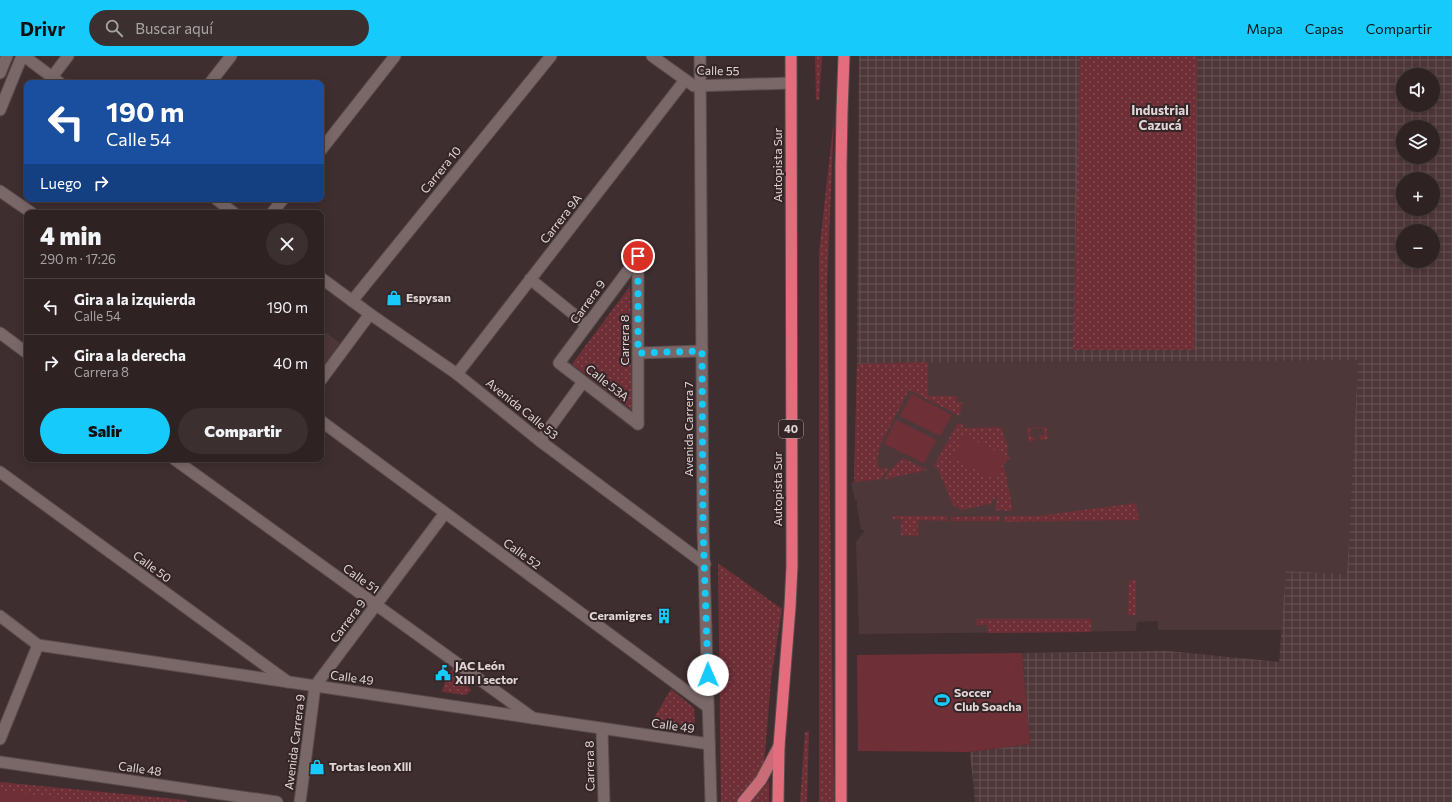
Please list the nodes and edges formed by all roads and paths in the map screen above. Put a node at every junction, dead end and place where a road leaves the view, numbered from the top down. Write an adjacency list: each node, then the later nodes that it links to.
1 (8, 56): 11 (street)
2 (23, 56): 12 (street); 17 (street)
3 (68, 56): 12 (street)
4 (231, 56): 13 (street)
5 (394, 56): 18 (street)
6 (551, 56): 28 (street, Carrera 10)
7 (652, 56): 14 (street, Calle 55)
8 (700, 56): 16 (street, Avenida Carrera 7)
9 (791, 56): 15 (highway, Autopista Sur / 40)
10 (844, 56): 64 (highway)
11 (0, 73)
12 (56, 80)
13 (212, 80)
14 (685, 80): 16 (street, Calle 55); 26 (street, Carrera 9A)
15 (791, 83): 16 (street, Calle 55); 56 (highway, Autopista Sur / 40)
16 (701, 86): 33 (street, Avenida Carrera 7)
17 (0, 110)
18 (324, 146)
19 (0, 191): 22 (street)
20 (220, 202): 23 (street)
21 (281, 202): 24 (street)
22 (28, 210)
23 (230, 210)
24 (274, 210)
25 (638, 256): 30 (street, Carrera 9); 34 (street, Carrera 8)
26 (530, 279): 30 (street); 36 (street, Carrera 9A)
27 (324, 280): 28 (street, Avenida Calle 53)
28 (352, 300): 29 (street, Avenida Calle 53)
29 (370, 314): 36 (street, Avenida Calle 53); 37 (street)
30 (587, 325): 35 (street, Carrera 9)
31 (0, 334): 32 (street)
32 (24, 351)
33 (702, 351): 34 (street); 45 (street, Avenida Carrera 7)
34 (638, 353): 40 (street, Carrera 8)
35 (559, 363): 38 (street, Calle 53A)
36 (457, 374): 41 (street, Avenida Calle 53)
37 (324, 376)
38 (583, 382): 40 (street, Calle 53A); 41 (street)
39 (324, 423): 44 (street, Calle 52)
40 (638, 424)
41 (540, 441): 45 (street, Avenida Calle 53)
42 (178, 462): 46 (street, Calle 51)
43 (0, 472): 49 (street, Calle 50)
44 (444, 513): 46 (street, Carrera 9); 51 (street, Calle 52)
45 (705, 564): 51 (street, Avenida Carrera 7)
46 (376, 605): 50 (street, Carrera 9); 52 (street, Calle 51)
47 (0, 616): 48 (street, Calle 49)
48 (38, 645): 49 (street, Calle 49); 54 (street)
49 (288, 682): 50 (street, Calle 49)
50 (315, 686): 52 (street, Calle 49); 59 (street, Avenida Carrera 9)
51 (708, 707): 55 (street, Avenida Carrera 7)
52 (533, 718): 53 (street, Calle 49)
53 (602, 729): 55 (street, Calle 49); 60 (street, Carrera 8)
54 (0, 739)
55 (710, 744): 61 (street, Avenida Carrera 7)
56 (779, 746): 62 (main road); 63 (highway, Autopista Sur / 40)
57 (0, 762): 58 (street, Calle 48)
58 (277, 802)
59 (300, 802)
60 (604, 802)
61 (711, 802)
62 (743, 802)
63 (778, 802)
64 (842, 802)

